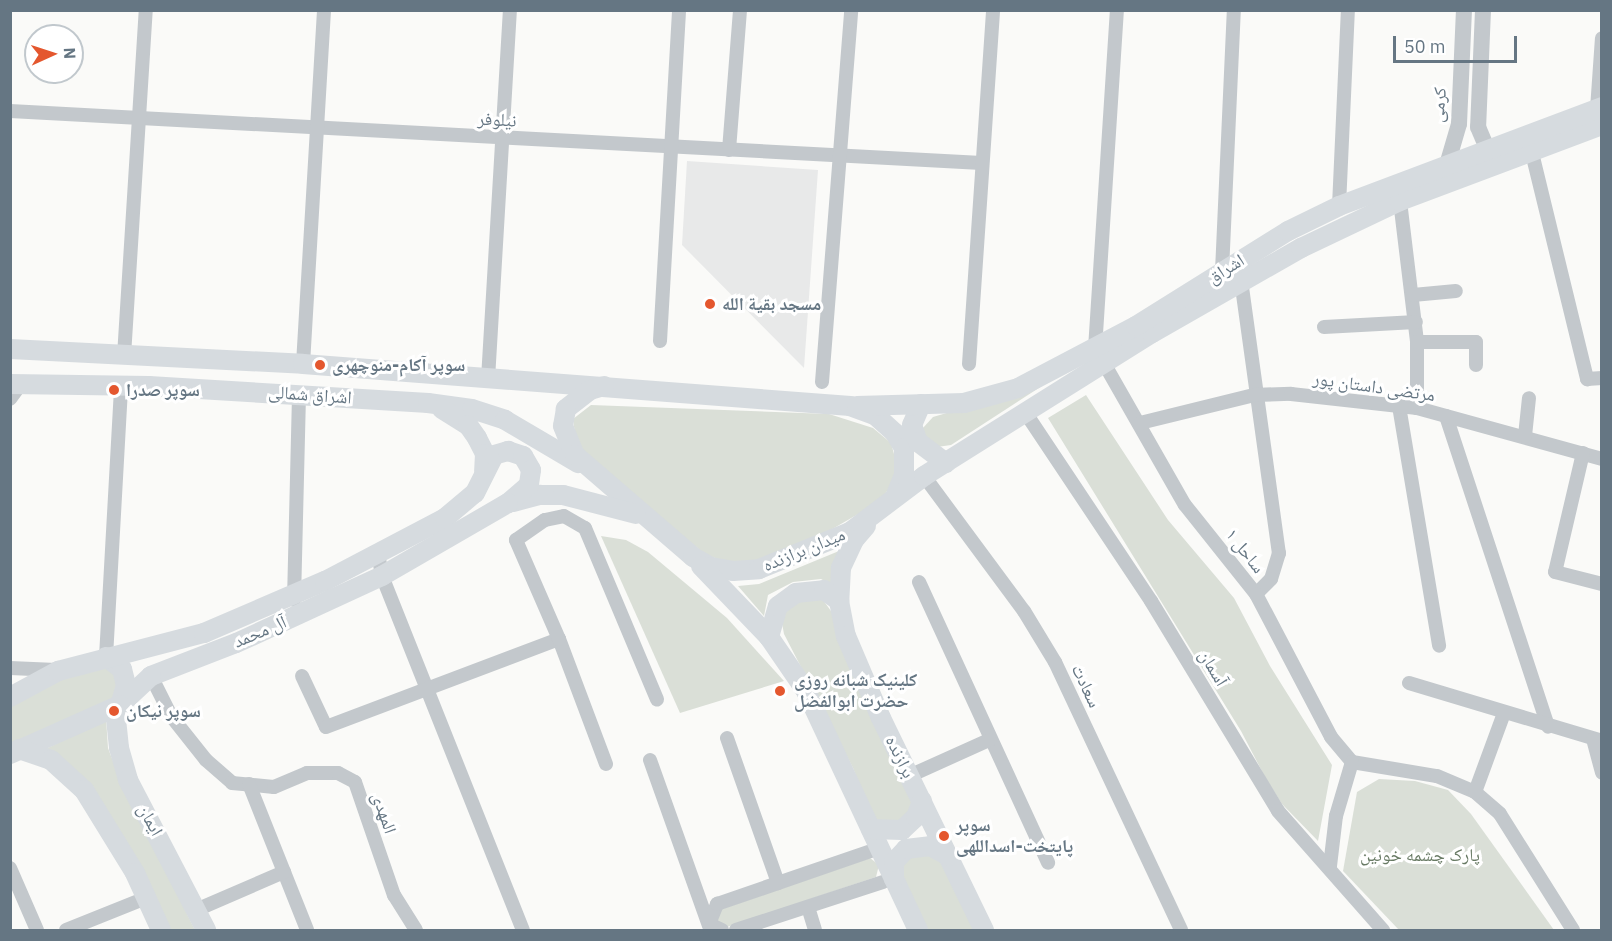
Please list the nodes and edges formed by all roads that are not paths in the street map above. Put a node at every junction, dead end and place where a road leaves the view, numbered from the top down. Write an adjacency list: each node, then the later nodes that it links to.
1 (146, 10): 16 (street)
2 (324, 10): 17 (street)
3 (510, 10): 18 (street)
4 (679, 10): 19 (street)
5 (740, 10): 20 (street)
6 (851, 10): 23 (street)
7 (993, 10): 24 (street)
8 (1117, 10): 38 (street)
9 (1233, 10): 28 (street)
10 (1348, 10): 27 (street)
11 (1464, 10): 25 (street, کرمی)
12 (1483, 10): 21 (street)
13 (1602, 38): 15 (street)
14 (10, 111): 16 (street, نیلوفر)
15 (1600, 114): 21 (main road, اشراق); 22 (main road, اشراق)
16 (140, 118): 17 (street, نیلوفر); 37 (street)
17 (317, 128): 18 (street, نیلوفر); 39 (street)
18 (503, 138): 19 (street, نیلوفر); 43 (street)
19 (671, 147): 20 (street, نیلوفر); 34 (street)
20 (729, 150): 23 (street, نیلوفر)
21 (1488, 150): 25 (main road, اشراق)
22 (1532, 153): 26 (main road, اشراق); 42 (street)
23 (841, 156): 24 (street, نیلوفر); 44 (street)
24 (982, 163): 40 (street)
25 (1447, 165): 27 (main road, اشراق)
26 (1400, 201): 29 (main road, اشراق); 31 (street)
27 (1339, 206): 28 (main road, اشراق)
28 (1222, 271): 38 (main road, اشراق)
29 (1240, 280): 38 (main road, اشراق); 49 (street)
30 (1456, 291): 31 (street)
31 (1413, 295): 32 (street)
32 (1416, 322): 33 (street); 35 (street)
33 (1324, 327)
34 (660, 341)
35 (1418, 342): 41 (street); 55 (street)
36 (12, 347): 37 (main road, اشراق شمالی)
37 (124, 356): 39 (main road, اشراق شمالی)
38 (1100, 357): 52 (main road, اشراق); 56 (main road, اشراق); 58 (street, ساحل ۱)
39 (303, 364): 43 (main road, اشراق شمالی)
40 (969, 364)
41 (1476, 365)
42 (1602, 378)
43 (488, 379): 46 (main road, اشراق شمالی)
44 (822, 382)
45 (121, 385): 47 (main road, اشراق شمالی); 48 (main road, اشراق شمالی); 83 (street)
46 (604, 386): 53 (main road, میدان برازنده); 64 (main road, میدان برازنده)
47 (13, 389)
48 (299, 395): 51 (main road, اشراق شمالی); 76 (street)
49 (1254, 395): 54 (street, مرتضی داستان پور); 58 (street, مرتضی داستان پور); 75 (street)
50 (1529, 398): 59 (street)
51 (428, 403): 63 (main road); 64 (main road, اشراق شمالی)
52 (921, 404): 53 (main road, اشراق); 62 (main road)
53 (850, 406): 66 (main road, میدان برازنده)
54 (1399, 406): 55 (street, مرتضی داستان پور); 81 (street)
55 (1417, 408): 57 (street, مرتضی داستان پور)
56 (1025, 412): 62 (main road, اشراق); 111 (street, آسمان)
57 (1446, 416): 59 (street, مرتضی داستان پور); 94 (street)
58 (1140, 423): 75 (street, ساحل ۱)
59 (1525, 436): 60 (street, مرتضی داستان پور)
60 (1583, 453): 61 (street, مرتضی داستان پور); 74 (street)
61 (1602, 459)
62 (946, 463): 65 (main road, اشراق)
63 (484, 471): 67 (main road, آل محمد); 70 (main road, آل محمد)
64 (592, 472): 69 (main road, میدان برازنده)
65 (924, 476): 66 (main road, اشراق); 132 (street, سعادت)
66 (894, 500): 68 (main road, میدان برازنده)
67 (508, 503): 69 (main road); 72 (main road, آل محمد)
68 (876, 516): 71 (main road, میدان برازنده); 77 (main road, برازنده)
69 (645, 517): 71 (main road, میدان برازنده)
70 (378, 553): 72 (street); 76 (main road, آل محمد)
71 (693, 557): 79 (main road)
72 (382, 576): 78 (main road, آل محمد); 89 (street)
73 (919, 582): 96 (street)
74 (1602, 584)
75 (1256, 594): 100 (street, ساحل ۱)
76 (294, 596): 78 (street); 82 (main road, آل محمد)
77 (839, 601): 79 (main road); 103 (main road, برازنده)
78 (293, 618): 86 (main road, آل محمد)
79 (769, 637): 107 (main road)
80 (559, 639): 89 (street); 91 (street); 101 (street)
81 (1439, 646)
82 (139, 653): 83 (main road, آل محمد); 86 (main road)
83 (106, 657): 85 (main road, آل محمد); 92 (main road, ایمان)
84 (10, 668): 85 (street)
85 (58, 670): 90 (main road, آل محمد)
86 (151, 675): 92 (main road, آل محمد); 104 (street, المهدی)
87 (302, 676): 89 (street)
88 (1409, 683): 93 (street)
89 (429, 688): 126 (street)
90 (10, 698)
91 (657, 699)
92 (120, 705): 98 (main road, آل محمد); 118 (main road, ایمان)
93 (1504, 713): 94 (street); 105 (street)
94 (1548, 727): 97 (street)
95 (727, 738): 115 (street)
96 (989, 740): 103 (street); 110 (street)
97 (1597, 740): 102 (street)
98 (15, 752): 116 (main road)
99 (650, 760): 119 (street)
100 (1352, 762): 105 (street); 111 (street)
101 (606, 764)
102 (1602, 774)
103 (909, 776): 106 (main road, برازنده)
104 (249, 784): 113 (street); 125 (street, المهدی)
105 (1475, 792): 134 (street)
106 (922, 801): 107 (main road); 109 (main road, برازنده)
107 (871, 829): 108 (main road)
108 (880, 848): 114 (main road); 115 (street)
109 (949, 856): 114 (main road); 131 (main road, برازنده)
110 (1048, 863)
111 (1330, 866): 133 (street, آسمان)
112 (10, 868): 120 (street)
113 (284, 872): 118 (street); 124 (street)
114 (888, 880): 117 (street); 130 (main road)
115 (778, 883): 119 (street)
116 (146, 898): 121 (street); 122 (main road)
117 (808, 907): 128 (street); 129 (street)
118 (196, 910): 123 (main road, ایمان)
119 (710, 927): 127 (street)
120 (37, 930)
121 (66, 930)
122 (161, 930)
123 (206, 930)
124 (307, 930)
125 (416, 930)
126 (522, 930)
127 (722, 930)
128 (738, 930)
129 (815, 930)
130 (918, 930)
131 (984, 930)
132 (1181, 930)
133 (1383, 930)
134 (1573, 930)

